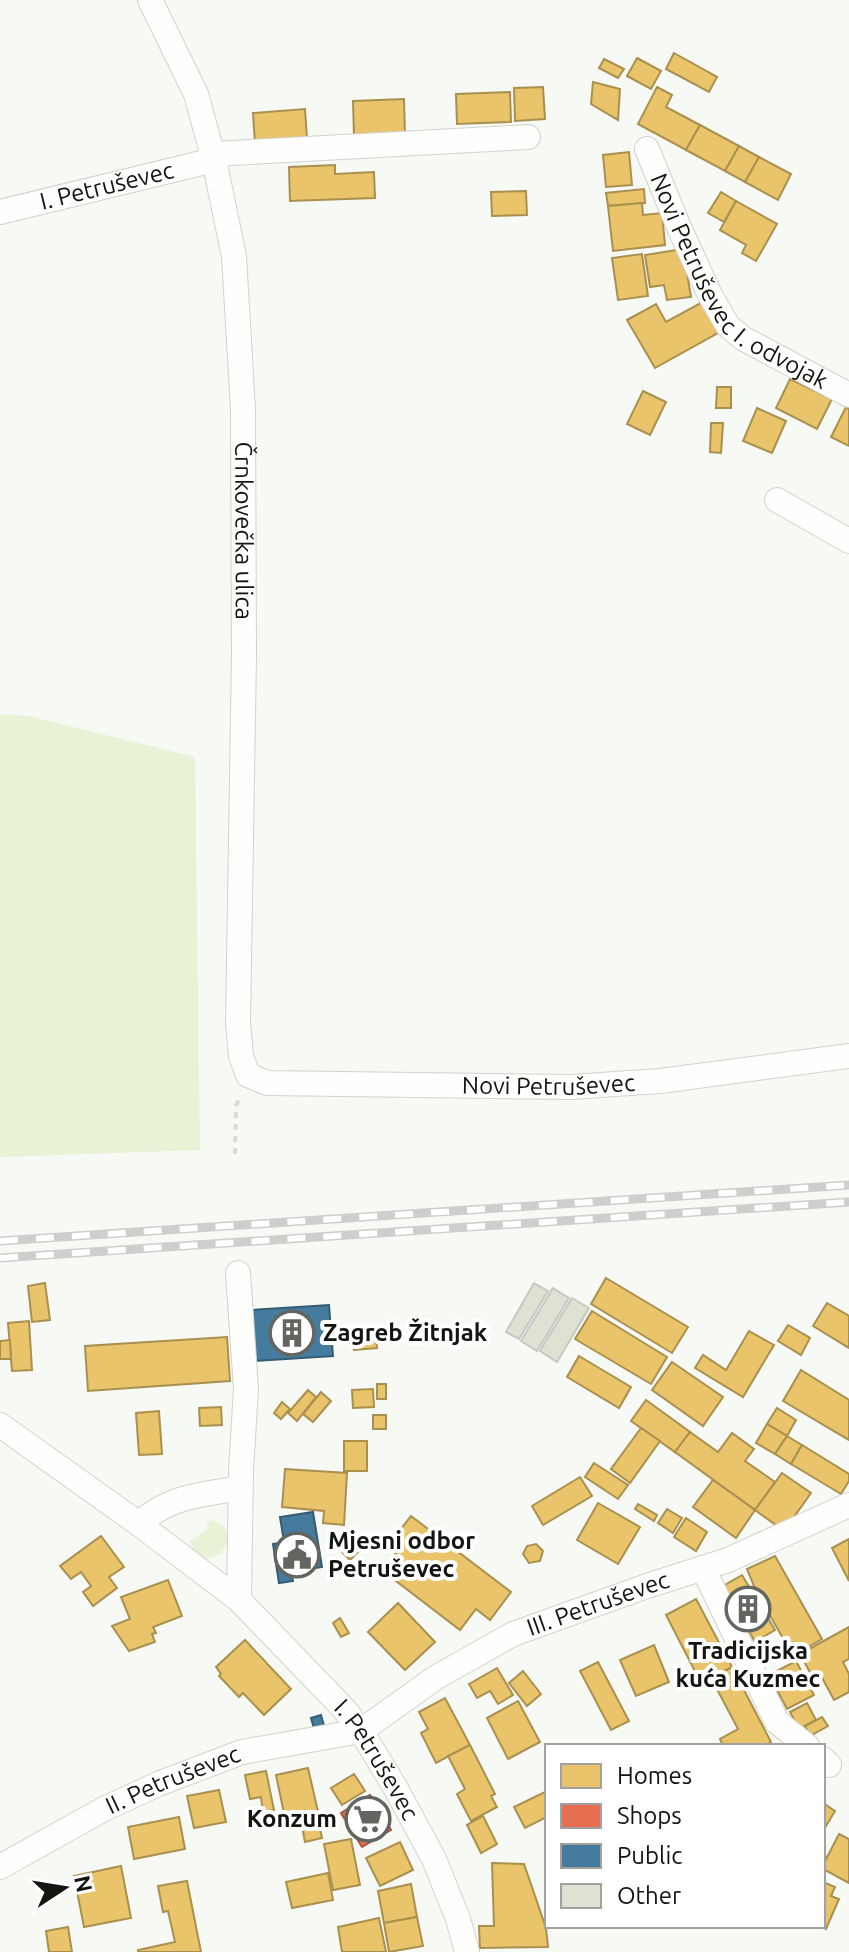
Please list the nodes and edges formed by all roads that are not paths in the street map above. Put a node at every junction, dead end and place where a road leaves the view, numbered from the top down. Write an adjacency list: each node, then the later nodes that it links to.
1 (150, 0): 4 (street, Črnkovečka ulica)
2 (528, 137): 4 (street, I. Petruševec)
3 (647, 149): 6 (street, Novi Petruševec I. odvojak)
4 (213, 157): 5 (street, I. Petruševec); 10 (street, Črnkovečka ulica)
5 (0, 212)
6 (849, 395)
7 (777, 500): 8 (street)
8 (849, 541)
9 (849, 1056): 10 (street, Novi Petruševec)
10 (248, 1075)
11 (238, 1273): 13 (street)
12 (0, 1425): 15 (street, I. Petruševec)
13 (240, 1488): 15 (street); 17 (street)
14 (849, 1505): 16 (street, III. Petruševec)
15 (139, 1524): 17 (street, I. Petruševec)
16 (703, 1568): 18 (street, III. Petruševec); 19 (street)
17 (239, 1600): 18 (street, I. Petruševec)
18 (361, 1731): 20 (street, II. Petruševec); 21 (street, I. Petruševec)
19 (804, 1744)
20 (0, 1867)
21 (467, 1952)

